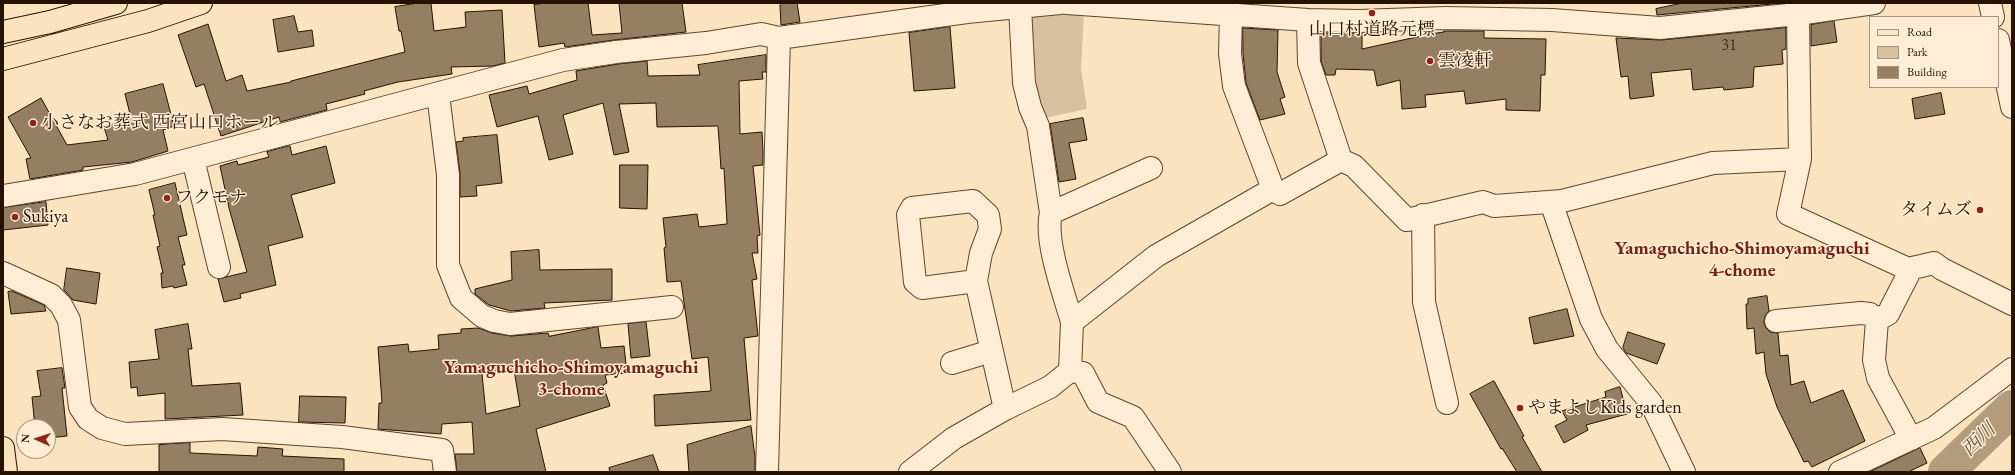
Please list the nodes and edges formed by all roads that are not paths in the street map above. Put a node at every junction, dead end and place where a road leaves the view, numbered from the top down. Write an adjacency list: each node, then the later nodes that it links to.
1 (116, 3): 13 (main road)
2 (201, 3): 16 (main road)
3 (1060, 3): 7 (street)
4 (1067, 3): 9 (street)
5 (1874, 3): 10 (street)
6 (1990, 3): 11 (street)
7 (1020, 7): 14 (street); 26 (street)
8 (1360, 12): 10 (street); 12 (street)
9 (1231, 14): 12 (street); 23 (street)
10 (1798, 14): 19 (street)
11 (1993, 16)
12 (1308, 20): 21 (street)
13 (3, 32)
14 (779, 38): 17 (street); 47 (street)
15 (1999, 45): 18 (street)
16 (3, 59)
17 (438, 94): 20 (street); 33 (street)
18 (2012, 107)
19 (1800, 158): 25 (street); 29 (street)
20 (193, 159): 24 (street); 28 (street)
21 (1341, 160): 23 (street); 27 (street)
22 (1151, 168): 26 (street)
23 (1273, 190): 36 (street)
24 (3, 196)
25 (1551, 202): 27 (street); 50 (street)
26 (1051, 213): 36 (street)
27 (1423, 215): 41 (street)
28 (219, 267)
29 (1908, 269): 32 (street); 34 (street)
30 (3, 273): 46 (street)
31 (976, 281): 31 (street); 37 (street)
32 (2012, 304)
33 (672, 307)
34 (1877, 320): 35 (street); 43 (street)
35 (1776, 321)
36 (1072, 322): 40 (street)
37 (991, 351): 38 (street); 42 (street)
38 (952, 363)
39 (2012, 369): 43 (street)
40 (1070, 371): 42 (street); 49 (street)
41 (1447, 403)
42 (1005, 409): 48 (street)
43 (1911, 439): 51 (street)
44 (3, 448): 45 (main road)
45 (6, 472)
46 (445, 472)
47 (766, 472)
48 (910, 472)
49 (1170, 472)
50 (1684, 472)
51 (1840, 472)

